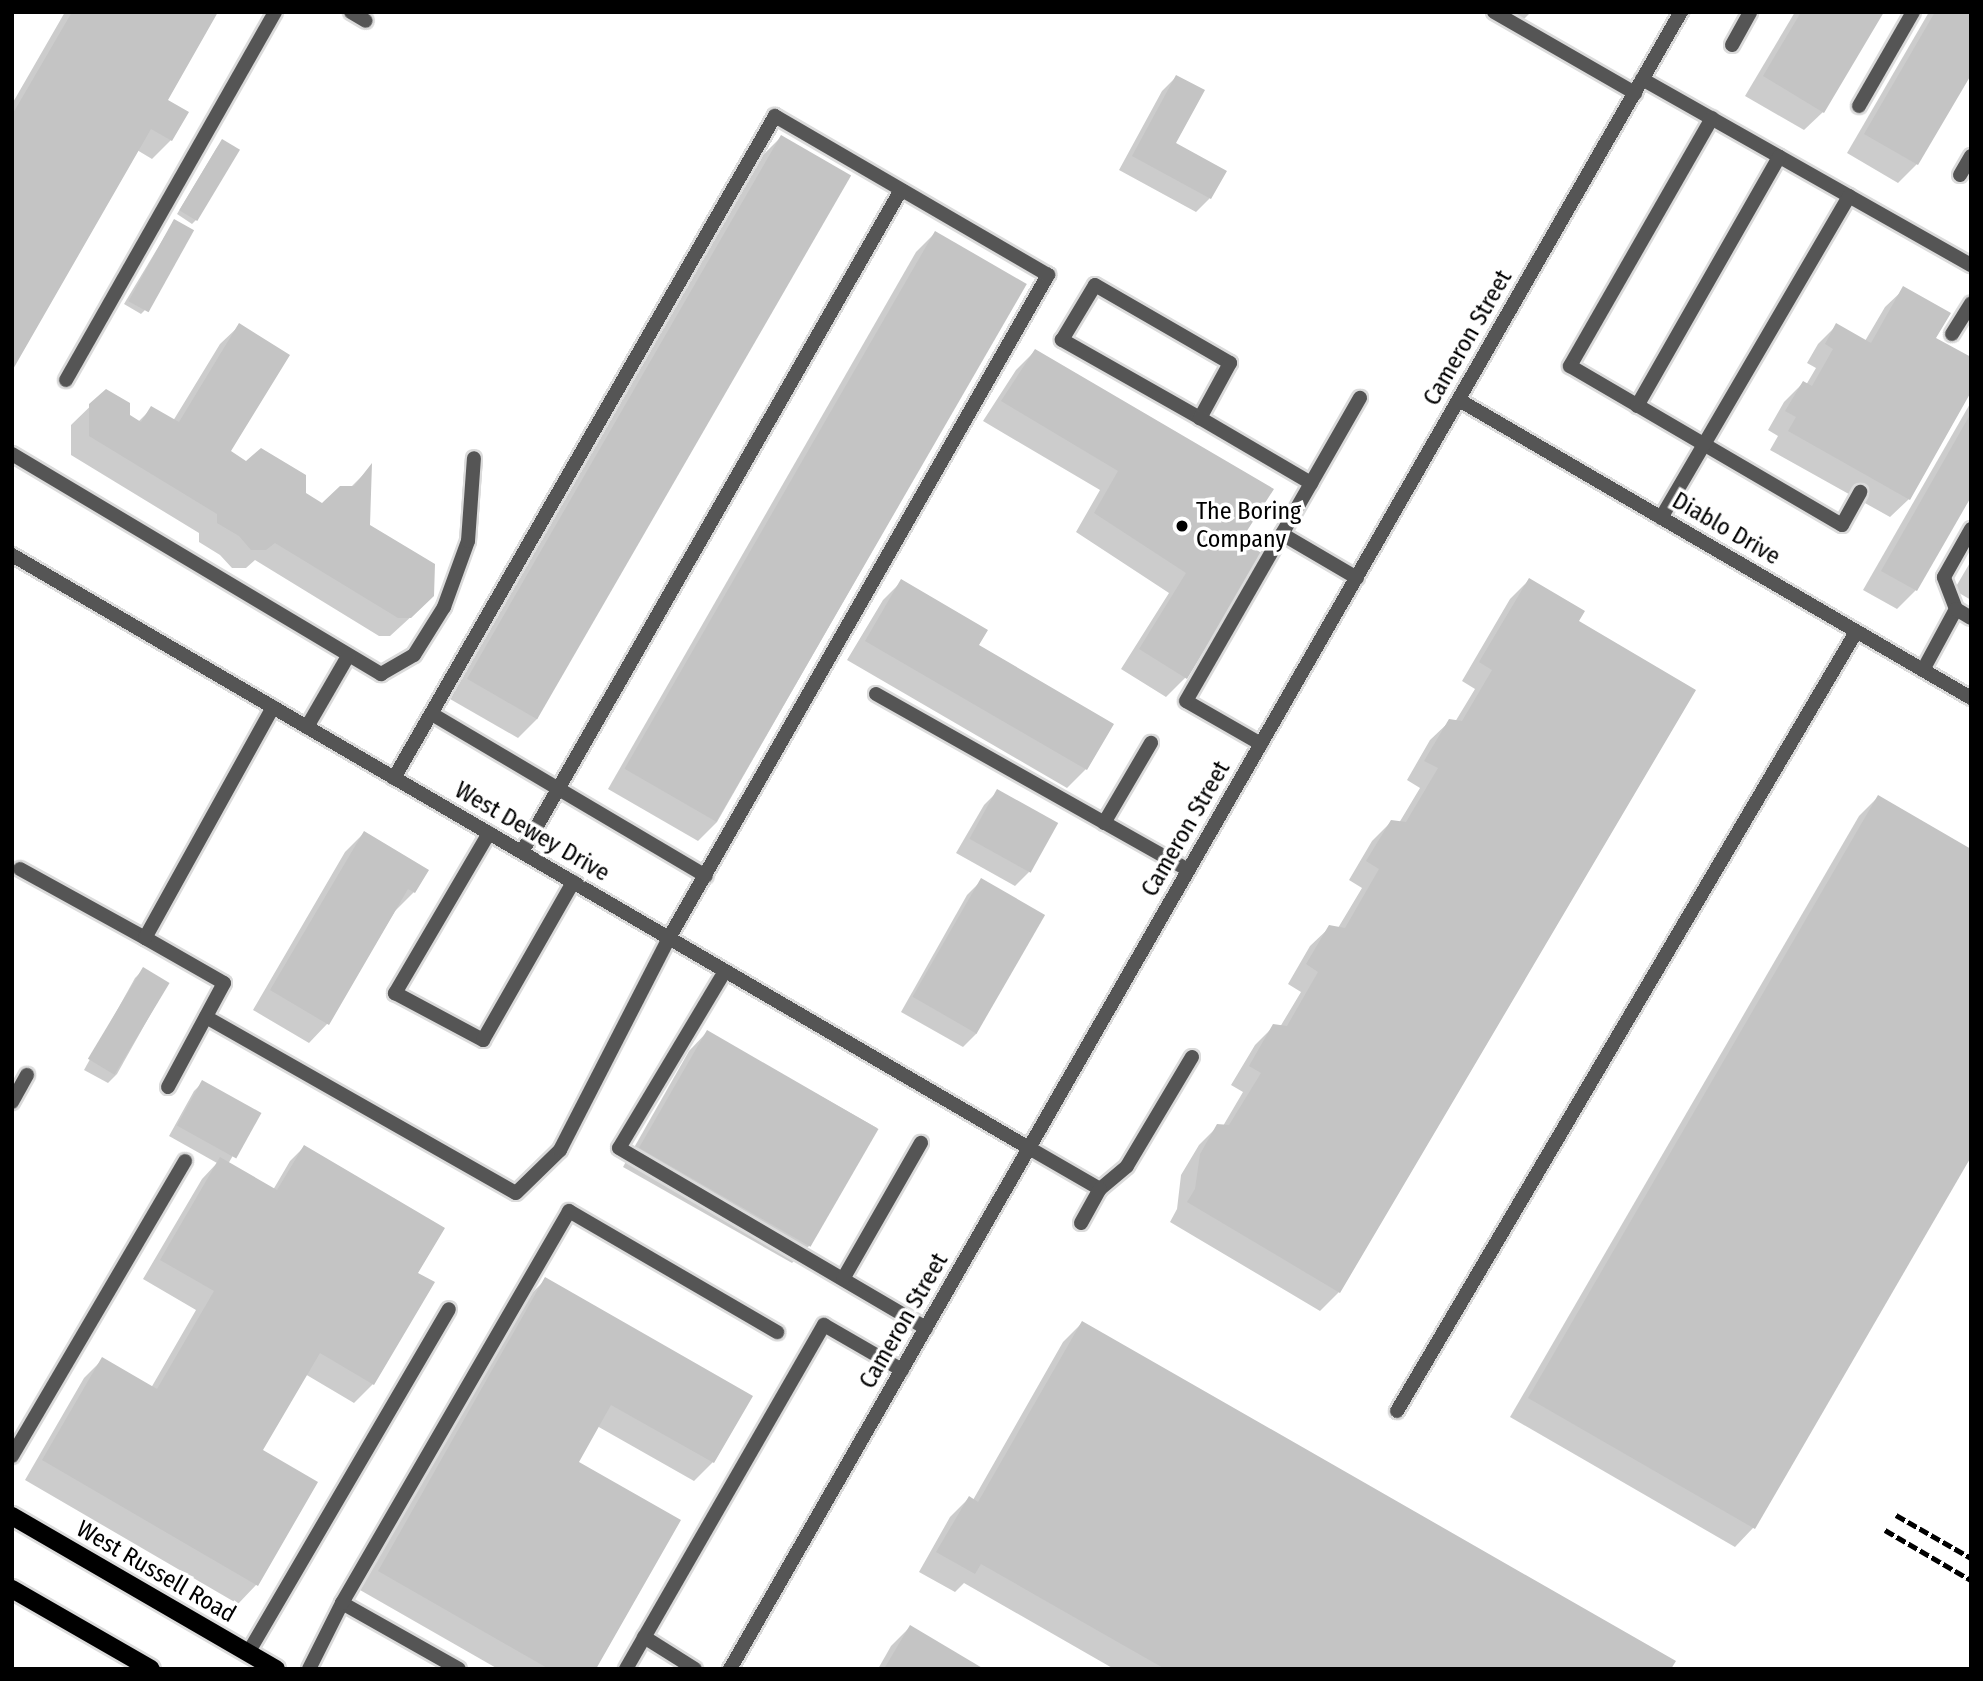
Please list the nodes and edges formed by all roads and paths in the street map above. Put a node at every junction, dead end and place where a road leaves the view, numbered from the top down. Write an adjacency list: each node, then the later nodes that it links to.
1 (275, 12): 20 (street)
2 (351, 12): 7 (street)
3 (1494, 12): 9 (street)
4 (1681, 12): 9 (street, Cameron Street)
5 (1750, 12): 8 (street)
6 (1913, 12): 10 (street)
7 (366, 21)
8 (1732, 45)
9 (1639, 86): 11 (street); 22 (street, Cameron Street)
10 (1859, 106)
11 (1712, 118): 13 (street); 23 (street)
12 (1971, 156): 14 (street)
13 (1779, 157): 16 (street); 23 (street)
14 (1960, 175)
15 (901, 190): 43 (street); 48 (street); 54 (street)
16 (1849, 196): 17 (street); 25 (street)
17 (1971, 265)
18 (1971, 304): 19 (street)
19 (1952, 334)
20 (66, 380)
21 (1360, 398): 28 (street)
22 (1459, 400): 30 (street, Diablo Drive); 34 (street, Cameron Street)
23 (1637, 406): 25 (street)
24 (1200, 418): 24 (street); 28 (street)
25 (1703, 444): 29 (street); 30 (street)
26 (12, 454): 38 (street)
27 (474, 458): 38 (street)
28 (1311, 482): 32 (street)
29 (1860, 492)
30 (1661, 518): 37 (street, Diablo Drive)
31 (1971, 529): 35 (street)
32 (1282, 534): 34 (street); 46 (street)
33 (12, 555): 42 (street, West Dewey Drive)
34 (1357, 578): 46 (street, Cameron Street)
35 (1956, 609): 36 (street); 39 (street)
36 (1971, 618)
37 (1856, 632): 39 (street, Diablo Drive); 74 (street)
38 (348, 656): 44 (street)
39 (1923, 670): 41 (street, Diablo Drive)
40 (876, 694): 49 (street)
41 (1971, 698)
42 (273, 707): 44 (street, West Dewey Drive); 56 (street)
43 (432, 714): 47 (street); 48 (street)
44 (307, 727): 47 (street, West Dewey Drive)
45 (1151, 743): 49 (street)
46 (1261, 744): 53 (street, Cameron Street)
47 (394, 778): 50 (street, West Dewey Drive)
48 (559, 789): 51 (street); 54 (street)
49 (1104, 823): 53 (street)
50 (488, 833): 51 (street, West Dewey Drive); 55 (street)
51 (523, 852): 55 (street, West Dewey Drive)
52 (20, 869): 56 (street)
53 (1188, 870): 65 (street, Cameron Street)
54 (706, 876): 57 (street)
55 (573, 882): 57 (street, West Dewey Drive)
56 (145, 937): 59 (street)
57 (669, 938): 58 (street, West Dewey Drive); 59 (street)
58 (725, 971): 65 (street, West Dewey Drive); 69 (street)
59 (206, 1017): 62 (street)
60 (1192, 1057): 67 (street)
61 (27, 1075): 63 (street)
62 (167, 1087)
63 (12, 1102)
64 (921, 1143): 69 (street)
65 (1029, 1148): 67 (street, West Dewey Drive); 71 (street, Cameron Street)
66 (185, 1161): 75 (street)
67 (1100, 1189): 68 (street)
68 (1081, 1223)
69 (843, 1279): 71 (street)
70 (449, 1310): 80 (street)
71 (926, 1328): 73 (street, Cameron Street)
72 (777, 1332): 78 (street)
73 (902, 1370): 79 (street); 87 (street, Cameron Street)
74 (1397, 1411)
75 (12, 1457)
76 (12, 1516): 80 (main road, West Russell Road)
77 (12, 1589): 81 (main road)
78 (342, 1603): 83 (street); 84 (street)
79 (644, 1637): 85 (street); 86 (street)
80 (248, 1653): 82 (main road, West Russell Road)
81 (151, 1669)
82 (276, 1669)
83 (309, 1669)
84 (459, 1669)
85 (626, 1669)
86 (695, 1669)
87 (730, 1669)

